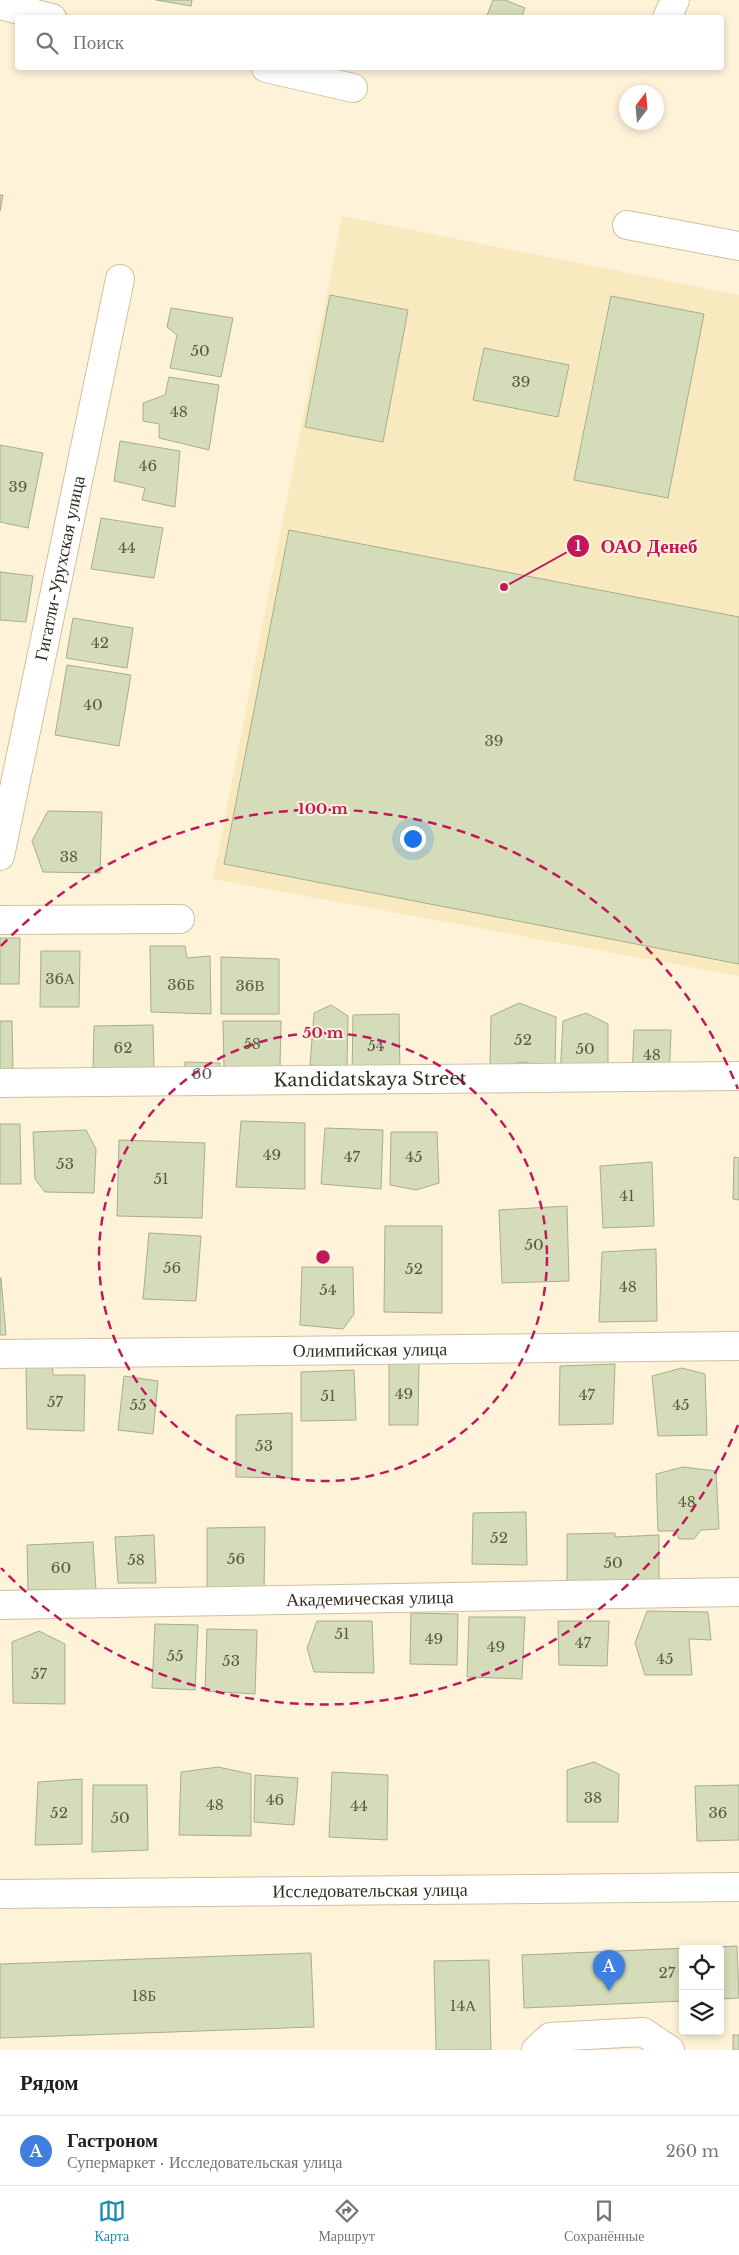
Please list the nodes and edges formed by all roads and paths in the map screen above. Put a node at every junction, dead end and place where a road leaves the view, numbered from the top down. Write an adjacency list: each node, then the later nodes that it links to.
1 (675, 0): 4 (street)
2 (0, 5): 3 (street)
3 (40, 15)
4 (668, 15)
5 (275, 70): 6 (street)
6 (353, 88)
7 (627, 225): 8 (street)
8 (739, 246)
9 (120, 279): 10 (street, Гигатли-Урухская улица)
10 (0, 856)
11 (180, 919): 12 (street)
12 (0, 920)
13 (739, 1076): 14 (street, Kandidatskaya Street)
14 (0, 1083)
15 (739, 1346): 16 (street, Олимпийская улица)
16 (0, 1354)
17 (739, 1592): 18 (street, Академическая улица)
18 (0, 1605)
19 (739, 1887): 20 (street, Исследовательская улица)
20 (0, 1894)
21 (536, 2050): 22 (street)
22 (670, 2050)

